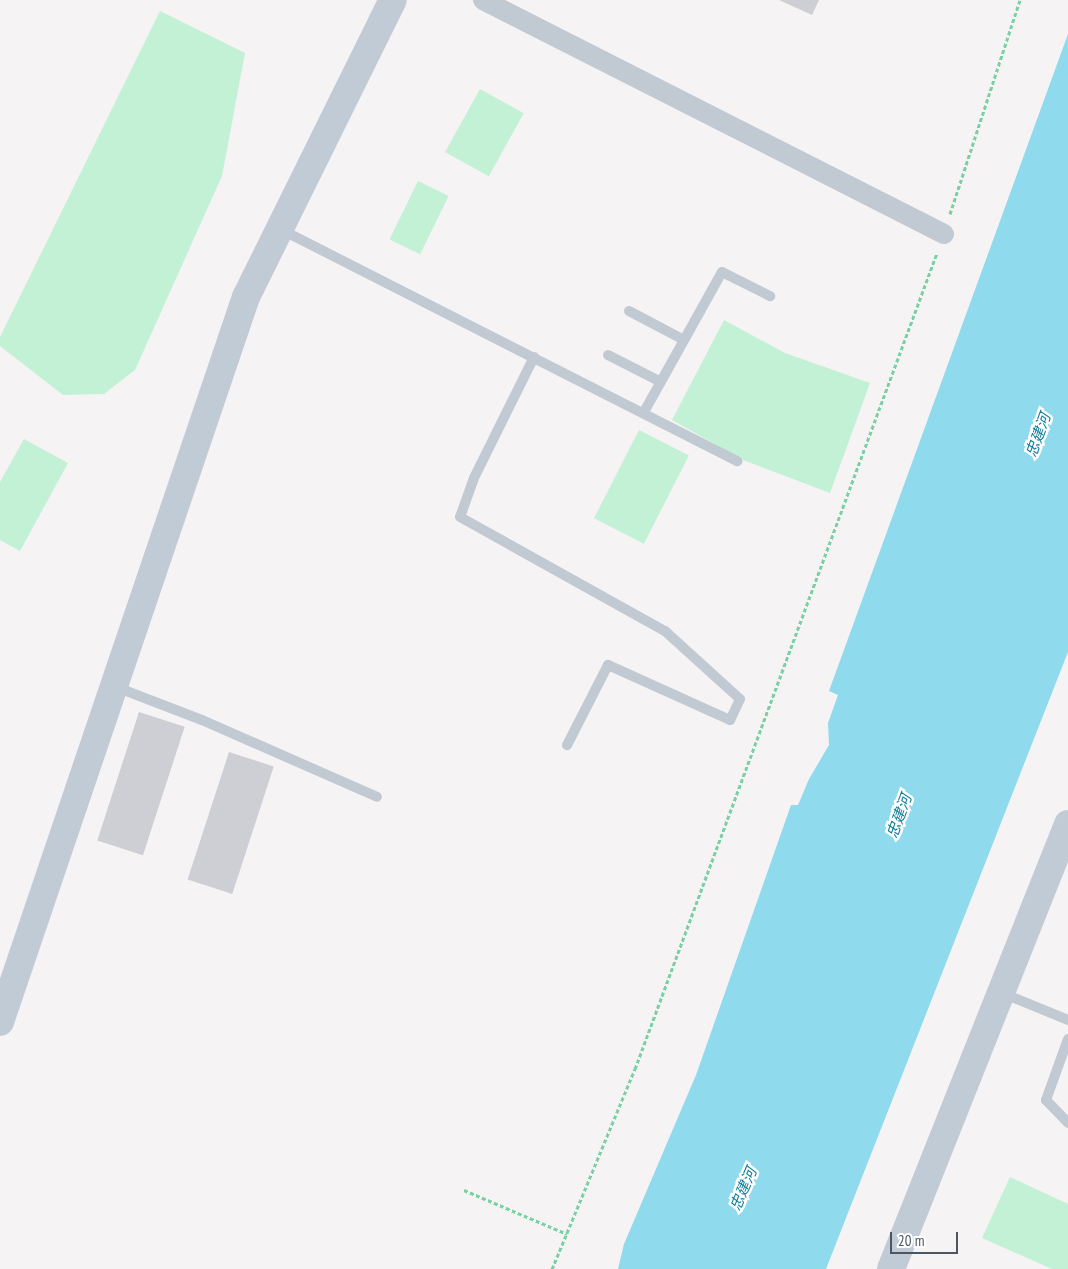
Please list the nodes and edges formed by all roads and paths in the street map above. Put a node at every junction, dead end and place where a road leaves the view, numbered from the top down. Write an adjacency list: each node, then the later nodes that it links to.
1 (393, 0): 4 (street)
2 (483, 0): 5 (street)
3 (1020, 0): 5 (path)
4 (279, 229): 10 (lane); 14 (street)
5 (944, 234): 24 (path)
6 (770, 296): 8 (lane)
7 (629, 310): 8 (lane)
8 (684, 340): 11 (lane)
9 (608, 355): 11 (lane)
10 (534, 357): 12 (lane); 15 (lane)
11 (661, 382): 12 (lane)
12 (644, 412): 13 (lane)
13 (738, 461)
14 (112, 686): 16 (lane); 20 (street)
15 (567, 745)
16 (378, 797)
17 (1068, 825): 18 (street)
18 (1001, 992): 19 (lane); 26 (street)
19 (1068, 1020)
20 (0, 1022)
21 (1068, 1039): 22 (lane)
22 (1068, 1123)
23 (464, 1190): 24 (path)
24 (567, 1234): 25 (path)
25 (552, 1269)
26 (891, 1269)

